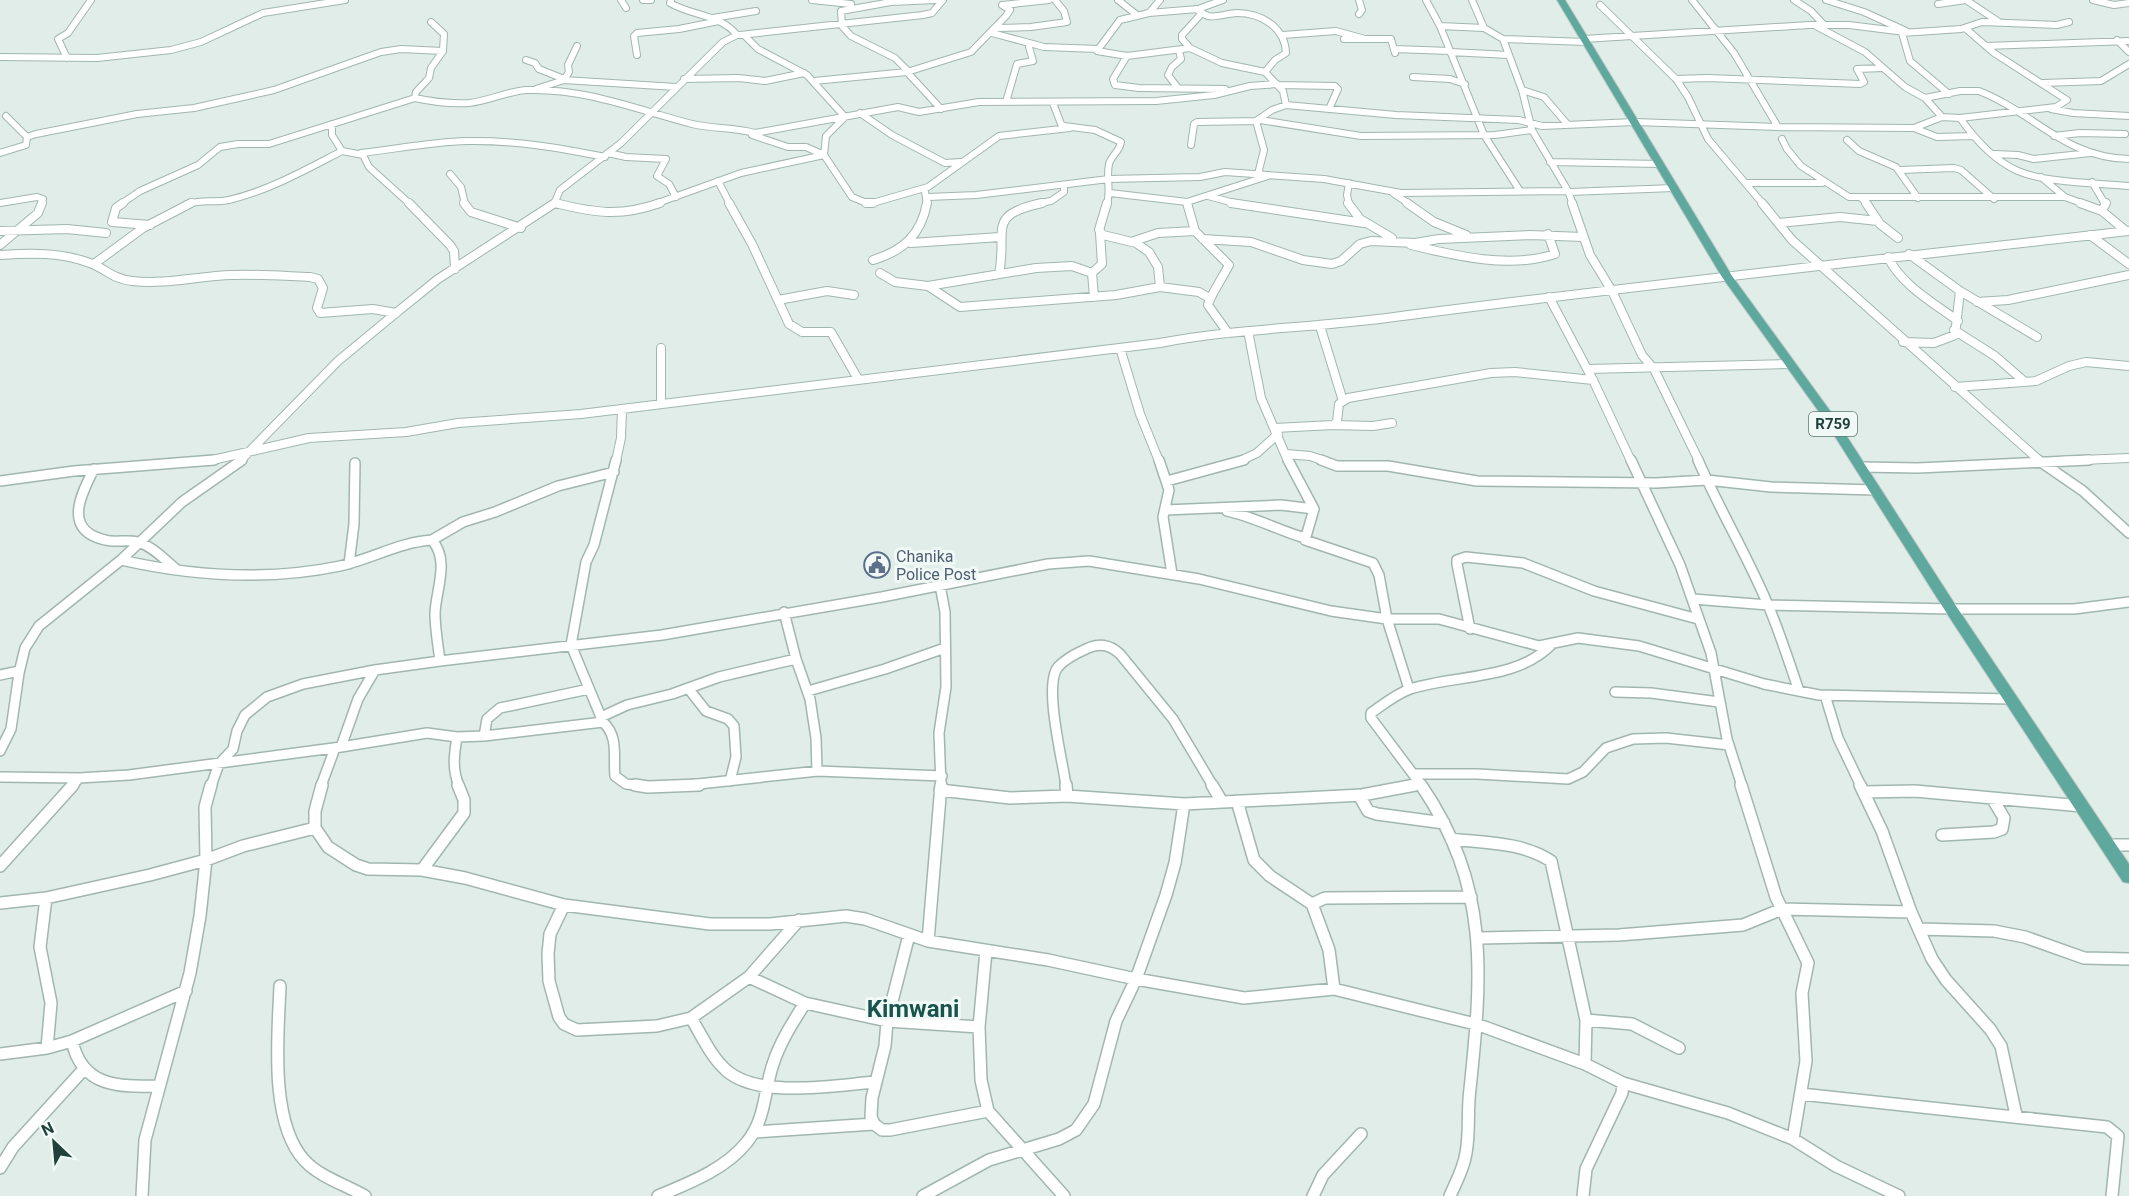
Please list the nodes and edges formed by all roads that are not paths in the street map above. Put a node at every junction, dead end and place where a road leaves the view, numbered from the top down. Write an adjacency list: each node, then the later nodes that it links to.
1 (91, 0): 77 (street)
2 (345, 0): 77 (street)
3 (621, 0): 32 (street)
4 (643, 0): 5 (street)
5 (651, 0)
6 (671, 0): 41 (street)
7 (812, 0): 31 (street)
8 (936, 0): 31 (street)
9 (943, 0): 45 (street)
10 (1049, 0): 26 (street)
11 (1055, 0): 49 (street)
12 (1118, 0): 40 (street)
13 (1160, 0): 38 (street)
14 (1222, 0): 33 (street)
15 (1359, 0): 39 (street)
16 (1426, 0): 46 (street)
17 (1472, 0): 50 (street)
18 (1561, 0): 62 (main road, R759)
19 (1692, 0): 52 (street)
20 (1794, 0): 48 (street)
21 (1827, 0): 22 (street); 53 (street)
22 (1835, 0)
23 (1930, 0): 28 (street)
24 (1966, 0): 28 (street); 44 (street)
25 (2093, 0): 30 (street)
26 (1000, 2): 49 (street)
27 (2129, 3): 30 (street)
28 (1938, 4): 34 (street)
29 (1600, 5): 60 (street)
30 (2114, 5): 35 (street)
31 (865, 6): 45 (street)
32 (626, 8)
33 (1197, 9): 37 (street); 38 (street)
34 (1947, 10)
35 (2129, 10)
36 (756, 11): 41 (street)
37 (1202, 12): 56 (street); 67 (street)
38 (1149, 13): 40 (street)
39 (1359, 14)
40 (1137, 15): 68 (street)
41 (716, 19): 55 (street); 73 (street)
42 (431, 22): 70 (street)
43 (2069, 22): 44 (street)
44 (2001, 23): 51 (street)
45 (842, 26): 55 (street); 81 (street)
46 (1440, 26): 50 (street); 71 (street)
47 (1816, 26): 48 (street); 52 (street); 80 (street)
48 (1825, 26): 53 (street)
49 (998, 28): 54 (street)
50 (1484, 28): 59 (street)
51 (1965, 28): 53 (street); 65 (street)
52 (1718, 31): 60 (street); 89 (street)
53 (1906, 32): 98 (street)
54 (992, 33): 66 (street); 81 (street)
55 (741, 35): 83 (street); 85 (street)
56 (1283, 35): 58 (street); 82 (street)
57 (1344, 39): 58 (street)
58 (1365, 39): 71 (street)
59 (1503, 39): 62 (street); 75 (street)
60 (1634, 39): 62 (street); 86 (street)
61 (2117, 40): 63 (street); 65 (street); 72 (street)
62 (1585, 41): 117 (main road, R759)
63 (2129, 41)
64 (577, 46): 87 (street)
65 (1986, 46): 90 (street)
66 (1029, 47): 68 (street); 101 (street)
67 (1190, 48): 69 (street); 82 (street)
68 (1098, 49): 74 (street)
69 (1179, 50): 74 (street); 94 (street)
70 (442, 51): 99 (street); 130 (street)
71 (1450, 51): 75 (street); 91 (street)
72 (2129, 52)
73 (637, 55)
74 (1127, 56): 94 (street)
75 (1509, 56): 97 (street)
76 (0, 57): 77 (street)
77 (67, 58)
78 (526, 60): 87 (street)
79 (2129, 64): 90 (street)
80 (1882, 68): 89 (street); 100 (street)
81 (907, 71): 88 (street); 105 (street)
82 (1265, 72): 92 (street)
83 (804, 73): 85 (street); 88 (street)
84 (1413, 77): 91 (street)
85 (684, 79): 93 (street)
86 (1676, 79): 89 (street); 120 (street)
87 (564, 80): 93 (street); 95 (street)
88 (814, 81): 112 (street)
89 (1751, 81): 123 (street)
90 (2043, 83): 104 (street)
91 (1465, 84): 114 (street)
92 (1278, 85): 96 (street); 103 (street); 106 (street)
93 (675, 87): 107 (street)
94 (1178, 88): 96 (street)
95 (534, 90): 99 (street); 107 (street)
96 (1231, 90): 102 (street)
97 (1522, 90): 119 (street); 121 (street)
98 (1949, 94): 100 (street); 108 (street)
99 (415, 98): 118 (street)
100 (1924, 98): 113 (street)
101 (1006, 102): 102 (street); 105 (street)
102 (1053, 103): 122 (street)
103 (1286, 105): 106 (street); 116 (street)
104 (2049, 108): 108 (street); 111 (street)
105 (941, 109): 109 (street)
106 (1329, 109): 114 (street)
107 (652, 111): 125 (street); 139 (street)
108 (2014, 111): 115 (street); 129 (street)
109 (860, 113): 112 (street); 142 (street)
110 (6, 116): 130 (street)
111 (2129, 116)
112 (845, 117): 125 (street); 140 (street)
113 (1942, 117): 115 (street); 124 (street)
114 (1479, 118): 121 (street); 127 (street)
115 (1960, 118): 128 (street)
116 (1258, 120): 127 (street); 133 (street); 147 (street)
117 (1635, 122): 119 (street); 120 (street); 144 (main road, R759)
118 (332, 124): 134 (street); 178 (street)
119 (1568, 125): 121 (street)
120 (1702, 125): 123 (street); 154 (street)
121 (1530, 127): 127 (street); 143 (street)
122 (1070, 128): 142 (street); 150 (street)
123 (1778, 128): 124 (street)
124 (1914, 128): 128 (street)
125 (748, 133): 140 (street)
126 (2125, 134): 129 (street)
127 (1484, 135): 160 (street)
128 (1973, 136): 138 (street)
129 (2052, 136): 137 (street)
130 (27, 137): 135 (street)
131 (1782, 139): 155 (street)
132 (1847, 140): 145 (street)
133 (1191, 146)
134 (342, 151): 136 (street); 178 (street)
135 (0, 153)
136 (361, 153): 139 (street); 204 (street)
137 (2094, 153): 138 (street); 141 (street)
138 (1995, 154): 149 (street)
139 (606, 155): 165 (street); 173 (street)
140 (824, 155): 151 (street); 159 (street)
141 (2129, 159)
142 (961, 162): 159 (street)
143 (1550, 162): 144 (street); 161 (street)
144 (1660, 164): 158 (main road, R759)
145 (1900, 170): 169 (street); 170 (street)
146 (450, 174): 179 (street)
147 (1258, 174): 148 (street); 150 (street)
148 (1272, 175): 153 (street); 164 (street)
149 (2041, 177): 152 (street); 167 (street)
150 (1109, 179): 156 (street); 163 (street)
151 (718, 181): 165 (street); 218 (street)
152 (2092, 182): 157 (street); 174 (street)
153 (1349, 183): 162 (street); 176 (street)
154 (1746, 183): 155 (street); 177 (street)
155 (1822, 183): 168 (street)
156 (1065, 185): 166 (street); 188 (street)
157 (2129, 186)
158 (1674, 188): 161 (street); 208 (main road, R759)
159 (923, 189): 166 (street)
160 (1520, 191): 161 (street); 162 (street)
161 (1568, 191): 190 (street)
162 (1390, 192): 189 (street)
163 (1110, 193): 171 (street); 185 (street)
164 (1208, 196): 171 (street); 176 (street)
165 (676, 197): 173 (street)
166 (928, 197): 195 (street)
167 (2065, 197): 170 (street); 174 (street)
168 (1861, 198): 169 (street); 175 (street)
169 (1918, 198): 170 (street)
170 (1994, 199)
171 (1187, 202): 182 (street)
172 (0, 203): 180 (street)
173 (555, 203): 179 (street)
174 (2103, 211): 183 (street)
175 (1878, 220): 177 (street); 191 (street)
176 (1366, 223): 194 (street)
177 (1779, 223): 203 (street)
178 (150, 225): 201 (street)
179 (521, 228): 204 (street)
180 (18, 229): 181 (street); 184 (street); 196 (street)
181 (0, 231)
182 (1195, 231): 192 (street); 193 (street)
183 (2127, 231): 187 (street)
184 (106, 233)
185 (1100, 233): 193 (street); 206 (street)
186 (1548, 234): 189 (street); 190 (street); 194 (street)
187 (2090, 235): 197 (street); 202 (street)
188 (1000, 237): 195 (street); 207 (street)
189 (1471, 237): 194 (street)
190 (1583, 237): 212 (street)
191 (1898, 238)
192 (1203, 239): 194 (street); 217 (street)
193 (1134, 241): 211 (street)
194 (1400, 242)
195 (911, 243): 200 (street)
196 (0, 245)
197 (1909, 254): 199 (street); 213 (street)
198 (0, 255): 201 (street)
199 (1888, 257): 203 (street); 221 (street)
200 (873, 260)
201 (94, 264): 220 (street)
202 (2129, 264)
203 (1822, 267): 208 (street); 227 (street)
204 (455, 269): 220 (street)
205 (880, 273): 210 (street)
206 (1092, 273): 207 (street); 215 (street)
207 (999, 274): 210 (street)
208 (1727, 277): 212 (street); 230 (main road, R759)
209 (2127, 277): 219 (street)
210 (928, 286): 215 (street)
211 (1160, 287): 215 (street); 217 (street)
212 (1612, 291): 216 (street); 233 (street)
213 (1960, 291): 219 (street); 221 (street)
214 (854, 295): 218 (street)
215 (1094, 297)
216 (1550, 297): 222 (street); 232 (street)
217 (1209, 298): 225 (street)
218 (778, 300): 234 (street)
219 (1977, 302): 226 (street)
220 (396, 313): 244 (street)
221 (1958, 321): 223 (street)
222 (1320, 326): 224 (street); 238 (street)
223 (1954, 330): 227 (street); 236 (street)
224 (1248, 331): 225 (street); 243 (street)
225 (1228, 333): 229 (street)
226 (2037, 337)
227 (1903, 342): 237 (street)
228 (661, 348): 239 (street)
229 (1120, 348): 234 (street); 254 (street)
230 (1790, 364): 233 (street); 249 (main road, R759)
231 (2129, 366): 236 (street)
232 (1588, 369): 233 (street); 235 (street)
233 (1654, 369): 252 (street)
234 (858, 379): 239 (street)
235 (1593, 380): 238 (street); 255 (street)
236 (2025, 382): 237 (street)
237 (1955, 387): 247 (street)
238 (1343, 401): 242 (street)
239 (661, 404): 240 (street)
240 (622, 408): 244 (street); 251 (street)
241 (1392, 423): 242 (street)
242 (1333, 425): 243 (street)
243 (1277, 431): 245 (street); 254 (street)
244 (255, 448): 250 (street); 263 (street)
245 (1286, 454): 255 (street); 258 (street)
246 (2129, 458): 247 (street)
247 (2039, 461): 249 (street); 260 (street)
248 (355, 463): 265 (street)
249 (1861, 467): 256 (main road, R759)
250 (94, 469): 253 (street); 263 (street)
251 (614, 472): 262 (street); 278 (street)
252 (1707, 480): 255 (street); 256 (street); 271 (street)
253 (0, 481)
254 (1167, 481): 259 (street)
255 (1641, 482): 269 (street)
256 (1875, 490): 272 (main road, R759)
257 (1212, 508): 258 (street); 259 (street); 261 (street)
258 (1314, 508): 261 (street)
259 (1165, 510): 267 (street)
260 (2129, 533)
261 (1305, 538): 274 (street)
262 (432, 540): 265 (street); 281 (street)
263 (140, 543): 264 (street); 266 (street)
264 (121, 560): 266 (street); 284 (street)
265 (349, 564): 266 (street)
266 (177, 570)
267 (1172, 574): 268 (street); 274 (street)
268 (940, 585): 273 (street); 279 (street)
269 (1693, 599): 271 (street); 275 (street)
270 (2129, 602): 272 (street)
271 (1768, 605): 272 (street); 290 (street)
272 (1951, 609): 293 (main road, R759)
273 (784, 612): 278 (street); 280 (street)
274 (1387, 619): 276 (street); 288 (street)
275 (1698, 619): 276 (street); 282 (street)
276 (1470, 628): 277 (street)
277 (1553, 643): 282 (street); 288 (street)
278 (572, 645): 281 (street); 287 (street)
279 (945, 648): 289 (street); 305 (street)
280 (796, 659): 286 (street); 289 (street)
281 (440, 661): 283 (street)
282 (1716, 669): 290 (street); 294 (street)
283 (375, 670): 300 (street); 302 (street)
284 (19, 671): 285 (street); 298 (street)
285 (0, 675)
286 (688, 688): 295 (street); 308 (street)
287 (589, 689): 295 (street); 296 (street)
288 (1409, 689): 304 (street)
289 (808, 691): 303 (street)
290 (1799, 691): 292 (street)
291 (1615, 692): 294 (street)
292 (1825, 695): 293 (street); 311 (street)
293 (2011, 699): 318 (main road, R759)
294 (1719, 702): 299 (street)
295 (602, 719): 296 (street); 308 (street)
296 (484, 736): 297 (street)
297 (457, 737): 300 (street); 327 (street)
298 (3, 741): 301 (street)
299 (1729, 745): 304 (street); 334 (street)
300 (338, 748): 302 (street); 320 (street)
301 (0, 751)
302 (219, 764): 307 (street); 325 (street)
303 (817, 771): 305 (street); 308 (street)
304 (1413, 774): 309 (street)
305 (942, 776): 310 (street)
306 (0, 777): 307 (street)
307 (79, 778): 326 (street)
308 (730, 781)
309 (1419, 784): 312 (street); 319 (street)
310 (940, 790): 313 (street); 341 (street)
311 (1864, 792): 314 (street); 335 (street)
312 (1359, 795): 315 (street); 319 (street)
313 (1067, 796): 316 (street); 317 (street)
314 (1992, 798): 318 (street); 321 (street)
315 (1237, 801): 316 (street); 333 (street)
316 (1222, 802): 317 (street)
317 (1184, 804): 345 (street)
318 (2083, 806): 323 (main road, R759)
319 (1444, 823): 322 (street)
320 (315, 828): 325 (street); 327 (street)
321 (1942, 835)
322 (1451, 839): 329 (street); 339 (street)
323 (2108, 845): 324 (street); 328 (main road, R759)
324 (2129, 845)
325 (206, 860): 330 (street); 348 (street)
326 (0, 866)
327 (422, 870): 332 (street)
328 (2129, 877)
329 (1471, 897): 333 (street); 340 (street)
330 (46, 898): 331 (street); 356 (street)
331 (0, 903)
332 (564, 904): 336 (street); 350 (street)
333 (1312, 904): 347 (street)
334 (1782, 909): 335 (street); 339 (street); 365 (street)
335 (1911, 912): 337 (street)
336 (800, 920): 338 (street); 344 (street)
337 (1919, 929): 343 (street); 367 (street)
338 (909, 934): 341 (street); 352 (street)
339 (1567, 936): 340 (street); 351 (street)
340 (1480, 938): 353 (street)
341 (928, 940): 342 (street)
342 (986, 951): 345 (street); 354 (street)
343 (2129, 959)
344 (749, 977): 349 (street); 350 (street)
345 (1136, 979): 347 (street); 372 (street)
346 (280, 986): 375 (street)
347 (1334, 989): 353 (street)
348 (186, 991): 355 (street); 363 (street)
349 (805, 1003): 352 (street); 364 (street)
350 (691, 1018): 364 (street)
351 (1586, 1020): 357 (street); 359 (street)
352 (887, 1021): 354 (street); 361 (street)
353 (1479, 1025): 359 (street); 380 (street)
354 (979, 1027): 366 (street)
355 (72, 1041): 356 (street); 360 (street)
356 (47, 1048): 358 (street)
357 (1679, 1048)
358 (0, 1054)
359 (1585, 1064): 362 (street)
360 (84, 1069): 363 (street); 373 (street)
361 (876, 1082): 364 (street); 368 (street)
362 (1623, 1083): 371 (street); 381 (street)
363 (158, 1086): 374 (street)
364 (768, 1087): 369 (street)
365 (1801, 1094): 367 (street); 371 (street)
366 (988, 1111): 368 (street); 372 (street)
367 (2016, 1115): 383 (street)
368 (874, 1124): 369 (street)
369 (755, 1132): 376 (street)
370 (1361, 1134): 379 (street)
371 (1793, 1139): 382 (street)
372 (1022, 1150): 377 (street); 378 (street)
373 (0, 1168)
374 (142, 1196)
375 (365, 1196)
376 (658, 1196)
377 (923, 1196)
378 (1064, 1196)
379 (1313, 1196)
380 (1450, 1196)
381 (1583, 1196)
382 (1899, 1196)
383 (2112, 1196)

